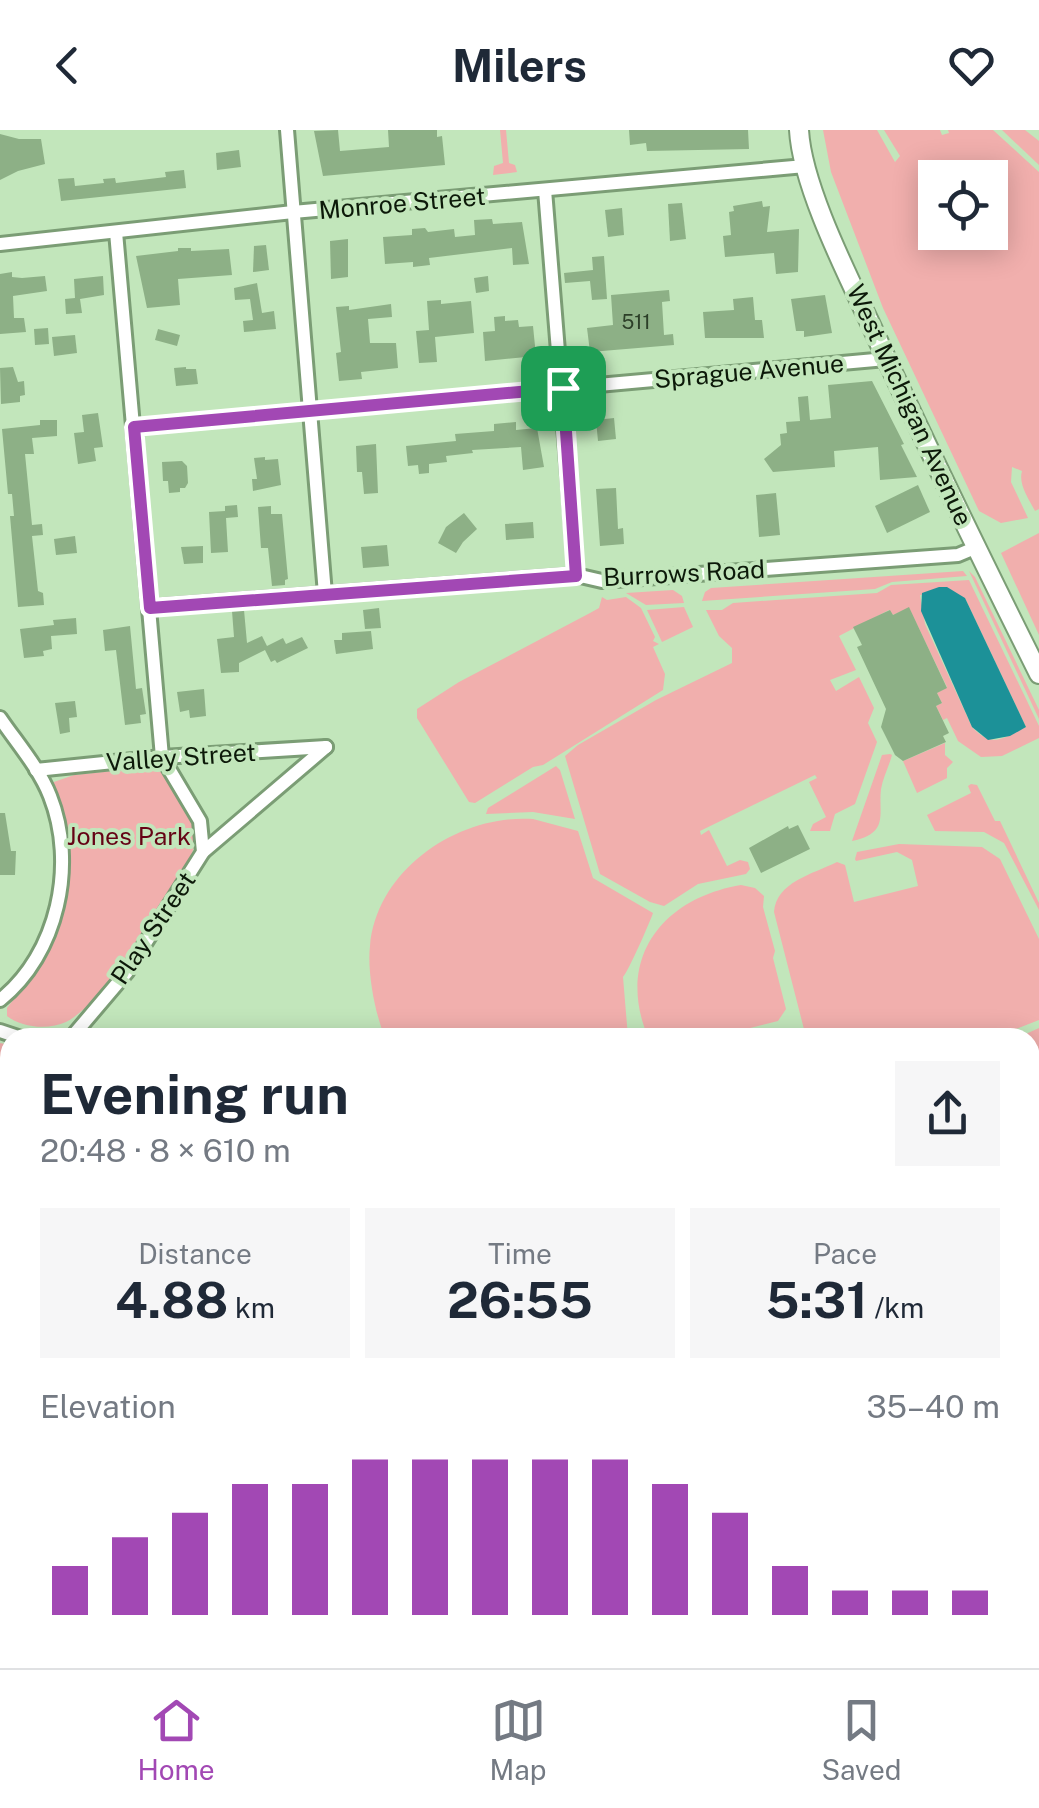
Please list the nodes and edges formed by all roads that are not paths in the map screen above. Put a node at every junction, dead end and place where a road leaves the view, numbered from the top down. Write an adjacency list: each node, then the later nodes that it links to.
1 (287, 130): 5 (street)
2 (799, 130): 3 (street, West Michigan Avenue)
3 (804, 166): 4 (street, Monroe Street); 8 (street, West Michigan Avenue)
4 (544, 190): 5 (street, Monroe Street); 9 (street)
5 (294, 212): 6 (street, Monroe Street); 10 (street)
6 (116, 232): 7 (street, Monroe Street); 11 (street)
7 (0, 244)
8 (886, 359): 9 (street, Sprague Avenue); 12 (street, West Michigan Avenue)
9 (563, 388): 10 (street, Sprague Avenue); 13 (street)
10 (309, 411): 11 (street, Sprague Avenue); 14 (street)
11 (134, 427): 15 (street)
12 (977, 548): 13 (street, Burrows Road); 16 (street, West Michigan Avenue)
13 (576, 576): 14 (street, Burrows Road)
14 (325, 594): 15 (street, Burrows Road)
15 (150, 608): 18 (street)
16 (1039, 674)
17 (0, 718): 19 (street)
18 (162, 757): 19 (street, Valley Street); 20 (street, Play Street); 20 (street, Valley Street)
19 (36, 770): 21 (street)
20 (203, 852): 22 (street, Play Street)
21 (0, 1000)
22 (80, 1028)

